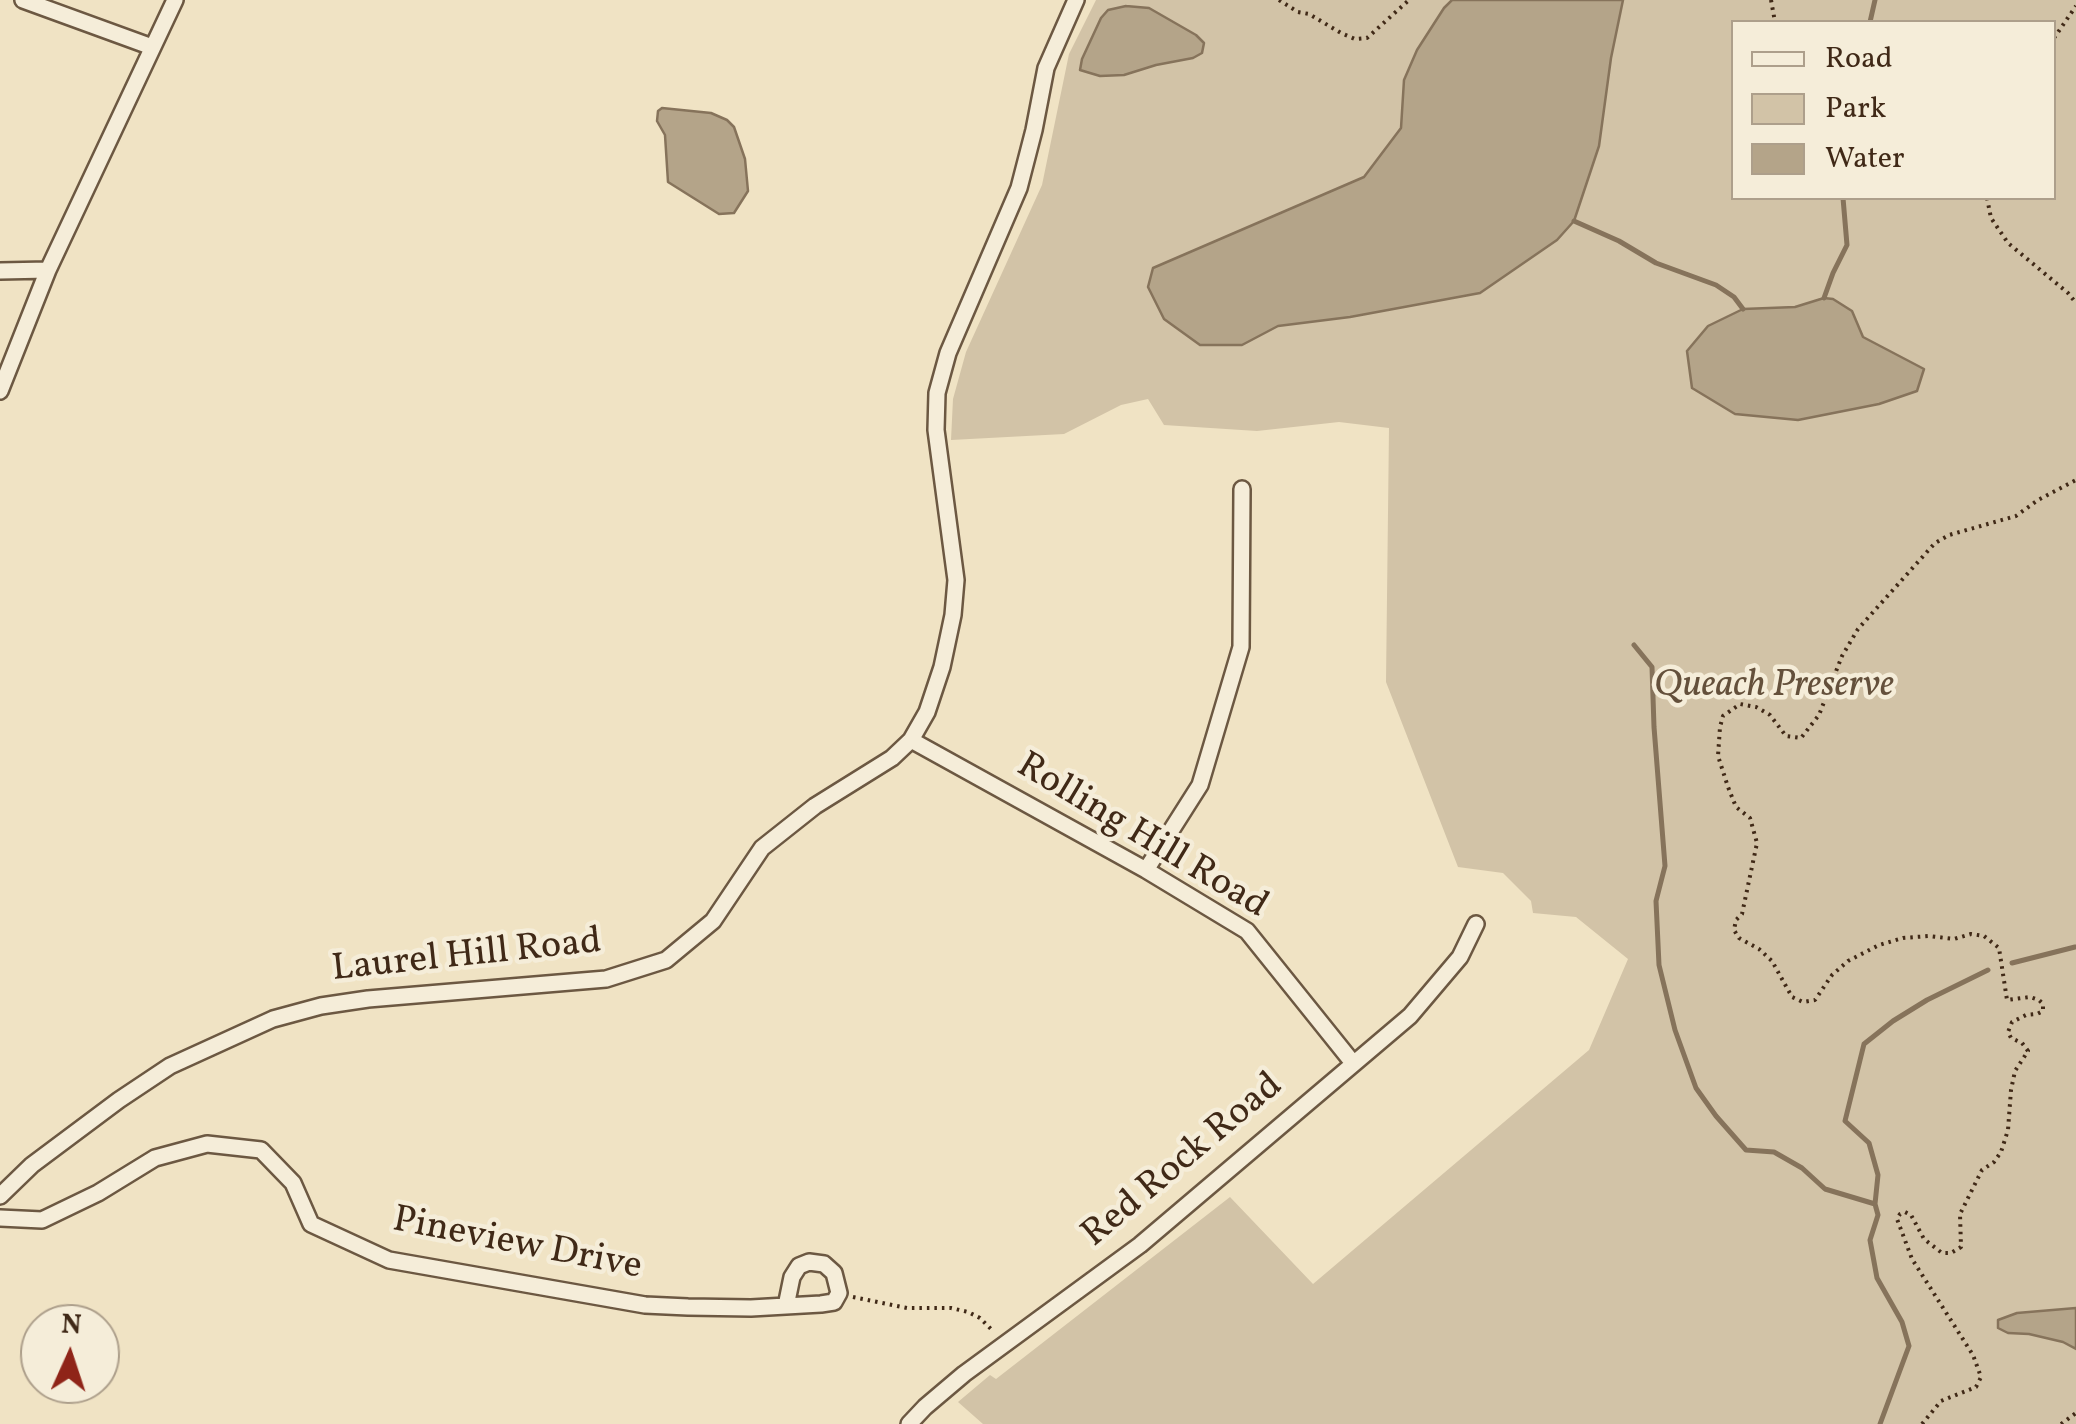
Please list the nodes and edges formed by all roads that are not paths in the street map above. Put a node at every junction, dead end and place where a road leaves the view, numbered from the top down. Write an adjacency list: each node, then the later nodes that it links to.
1 (23, 0): 4 (street)
2 (174, 0): 4 (street)
3 (1076, 0): 9 (street, Laurel Hill Road)
4 (152, 48): 6 (street)
5 (0, 270): 6 (street)
6 (48, 270): 7 (street)
7 (0, 391)
8 (1242, 489): 10 (street)
9 (911, 740): 10 (street, Rolling Hill Road); 13 (street, Laurel Hill Road)
10 (1146, 870): 12 (street, Rolling Hill Road)
11 (1476, 924): 12 (street, Red Rock Road)
12 (1353, 1063): 16 (street, Red Rock Road)
13 (0, 1196)
14 (0, 1218): 15 (street, Pineview Drive)
15 (786, 1306): 15 (street, Pineview Drive)
16 (909, 1424)

